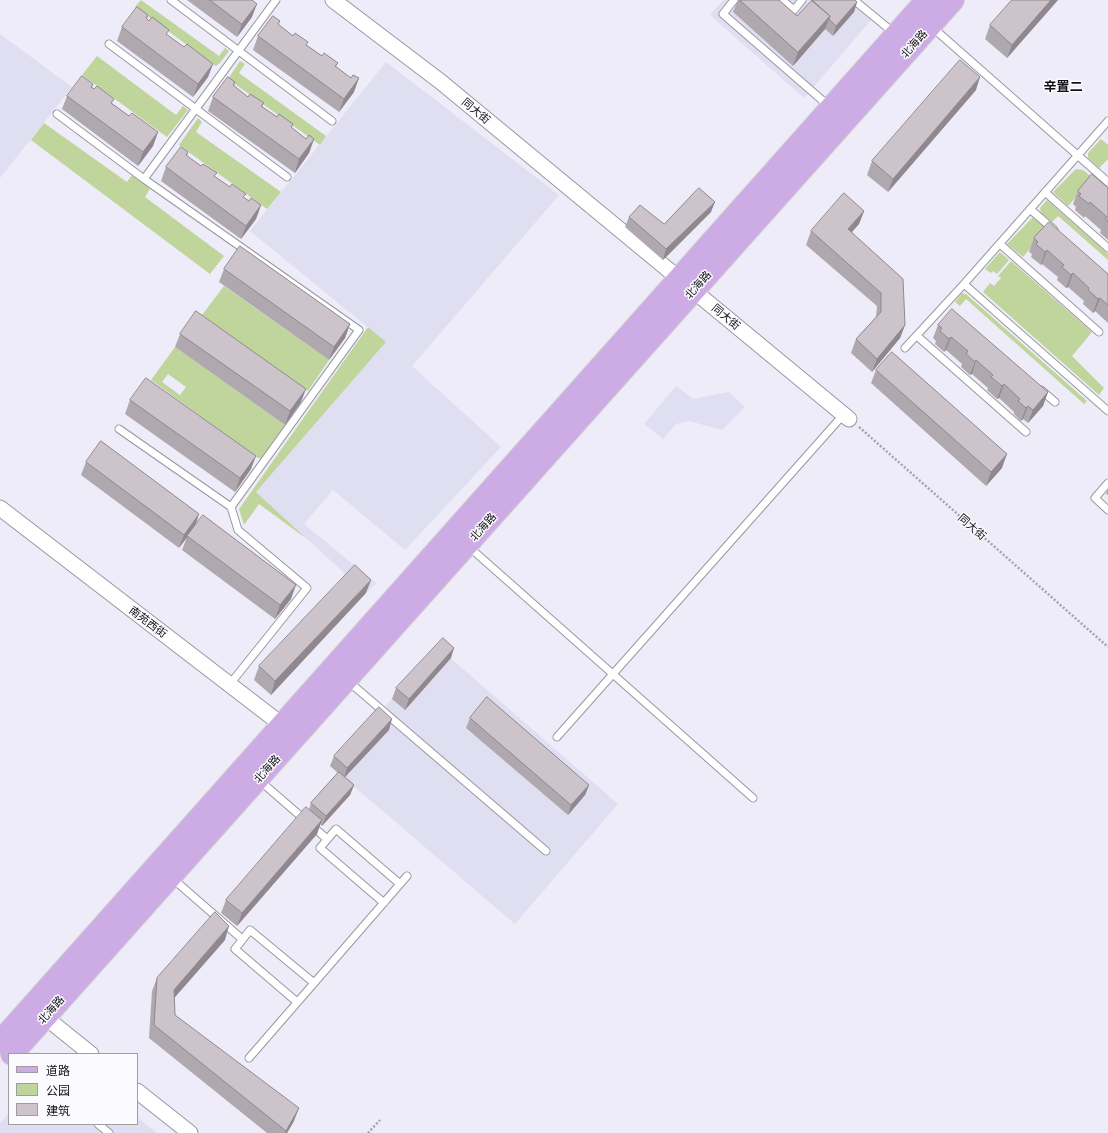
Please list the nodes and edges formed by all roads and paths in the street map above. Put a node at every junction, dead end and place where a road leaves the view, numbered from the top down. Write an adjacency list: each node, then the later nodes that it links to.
1 (171, 0): 12 (lane)
2 (276, 0): 12 (lane)
3 (333, 0): 28 (street, 同大街)
4 (734, 0): 13 (lane)
5 (782, 0): 6 (lane)
6 (802, 0)
7 (854, 0): 10 (lane)
8 (953, 0): 9 (main road, 北海路)
9 (924, 15): 10 (main road, 北海路); 18 (lane); 28 (main road, 北海路)
10 (896, 35): 13 (main road, 北海路)
11 (109, 44): 14 (lane)
12 (238, 51): 14 (lane); 16 (lane)
13 (831, 108): 28 (main road, 北海路)
14 (196, 109): 19 (lane); 20 (lane)
15 (57, 114): 20 (lane)
16 (332, 121)
17 (1108, 121): 18 (lane)
18 (1078, 155): 21 (lane); 22 (lane)
19 (287, 177)
20 (144, 179): 39 (lane)
21 (1108, 182)
22 (1045, 192): 23 (lane); 26 (lane)
23 (1030, 209): 24 (lane); 25 (lane)
24 (1060, 236)
25 (1000, 244): 27 (lane); 29 (lane)
26 (1108, 248)
27 (964, 284): 30 (lane); 34 (lane)
28 (686, 285): 35 (street, 同大街); 42 (main road, 北海路)
29 (1099, 332)
30 (916, 336): 31 (lane); 37 (lane)
31 (905, 348)
32 (1038, 387): 33 (lane)
33 (1055, 402)
34 (1108, 411)
35 (846, 416): 43 (path, 同大街); 44 (lane)
36 (119, 429): 39 (lane)
37 (1026, 432)
38 (1108, 483): 41 (lane)
39 (231, 507): 46 (lane)
40 (0, 508): 46 (street, 南苑西街)
41 (1108, 510)
42 (460, 539): 44 (lane); 45 (main road, 北海路); 47 (main road, 北海路)
43 (1108, 647)
44 (613, 674): 48 (lane); 50 (lane)
45 (346, 680): 47 (main road, 北海路); 52 (lane)
46 (230, 684): 47 (street, 南苑西街)
47 (289, 730): 49 (main road, 北海路); 61 (main road, 北海路)
48 (557, 737)
49 (258, 779): 51 (lane); 54 (main road, 北海路)
50 (753, 798)
51 (328, 839): 55 (lane); 56 (lane)
52 (546, 851)
53 (407, 876): 55 (lane)
54 (170, 877): 57 (lane); 60 (main road, 北海路)
55 (400, 884): 56 (lane)
56 (384, 903): 58 (lane)
57 (242, 939): 58 (lane); 59 (lane)
58 (314, 983): 59 (lane)
59 (297, 1002): 65 (lane)
60 (45, 1017): 62 (main road, 北海路); 63 (street)
61 (0, 1042)
62 (13, 1053)
63 (90, 1053)
64 (8, 1058): 66 (main road)
65 (249, 1058)
66 (0, 1067)
67 (138, 1092): 71 (street)
68 (380, 1120): 72 (path)
69 (99, 1125): 70 (lane)
70 (107, 1132)
71 (190, 1133)
72 (368, 1133)

